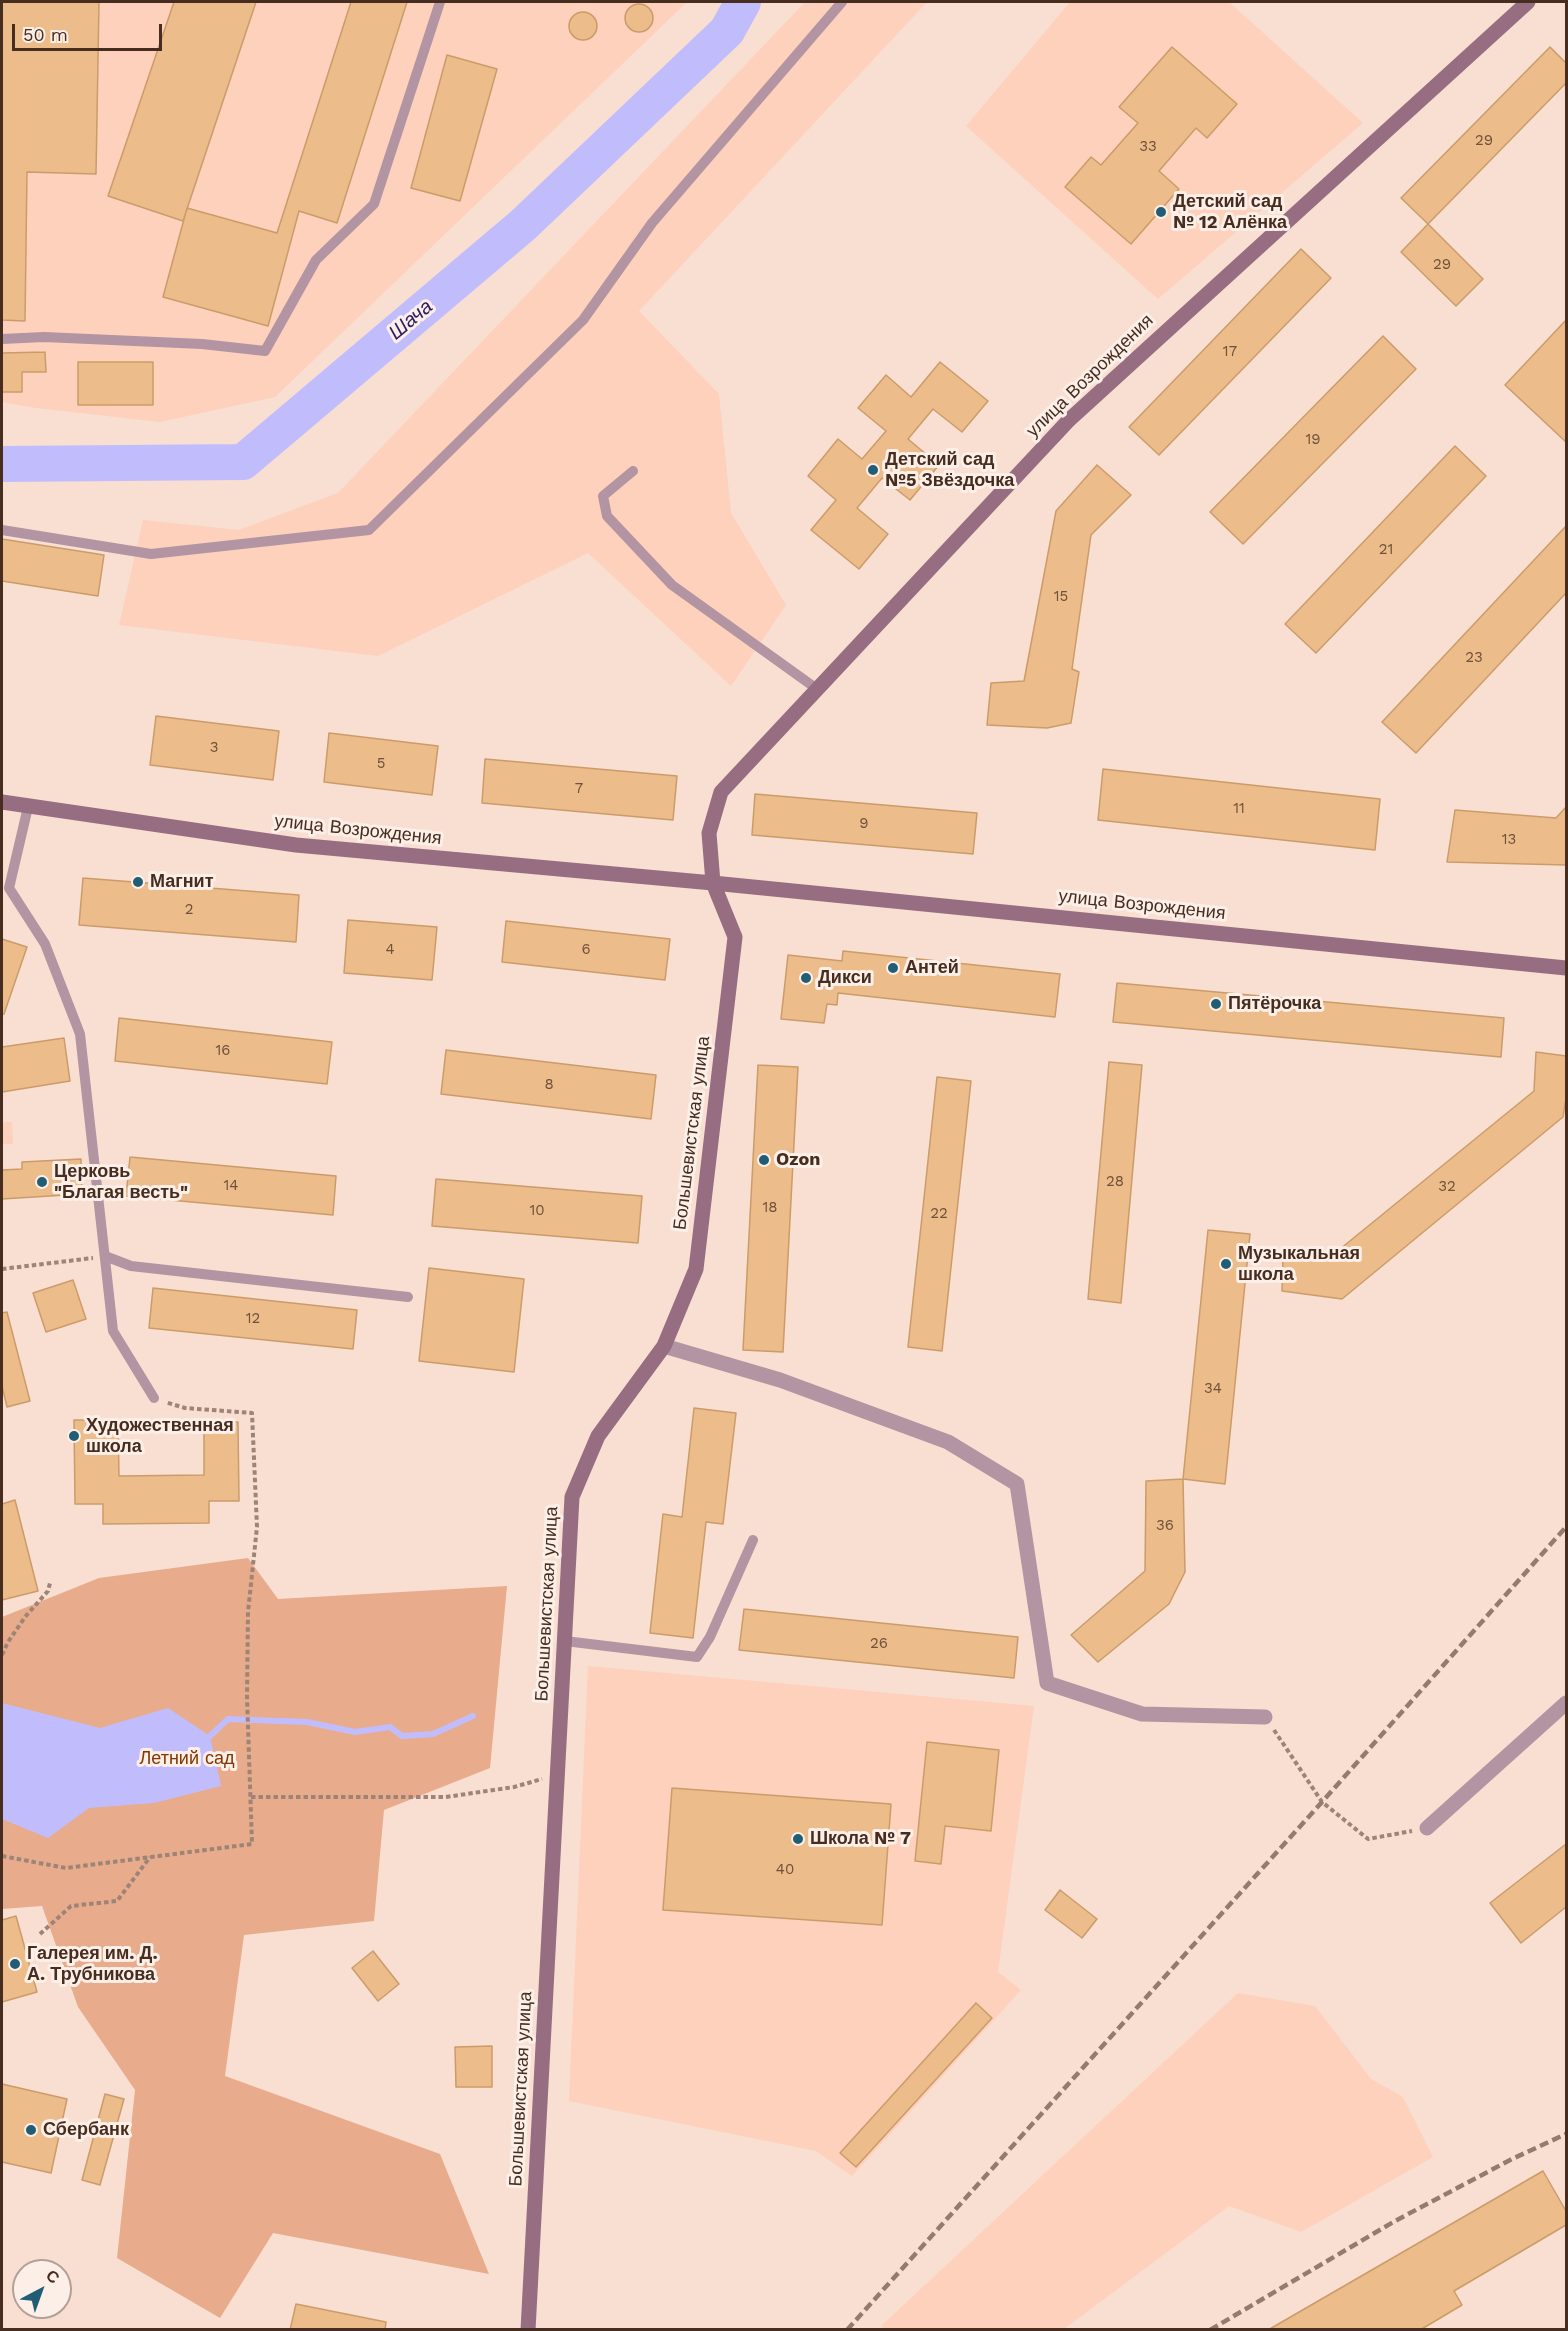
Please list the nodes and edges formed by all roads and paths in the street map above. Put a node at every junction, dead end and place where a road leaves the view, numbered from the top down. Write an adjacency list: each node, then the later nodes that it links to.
1 (440, 2): 4 (lane)
2 (842, 2): 6 (lane)
3 (1528, 2): 7 (street, улица Возрождения)
4 (2, 339)
5 (633, 471): 7 (lane)
6 (2, 530)
7 (817, 689): 10 (street, улица Возрождения)
8 (2, 802): 9 (street, улица Возрождения)
9 (28, 807): 10 (street, улица Возрождения); 12 (lane)
10 (713, 883): 11 (street, улица Возрождения); 15 (street, Большевистская улица)
11 (1566, 968)
12 (105, 1256): 13 (path); 14 (lane); 16 (lane)
13 (2, 1269)
14 (408, 1297)
15 (664, 1346): 19 (street, Большевистская улица); 22 (street)
16 (154, 1398): 24 (path)
17 (753, 1540): 19 (lane)
18 (50, 1583): 20 (path)
19 (564, 1641): 23 (street, Большевистская улица)
20 (2, 1655)
21 (1566, 1703): 25 (street)
22 (1265, 1717): 25 (path)
23 (558, 1775): 24 (path); 29 (street, Большевистская улица)
24 (251, 1797): 27 (path)
25 (1427, 1828)
26 (2, 1856): 27 (path)
27 (150, 1857): 28 (path)
28 (40, 1934)
29 (528, 2330)

